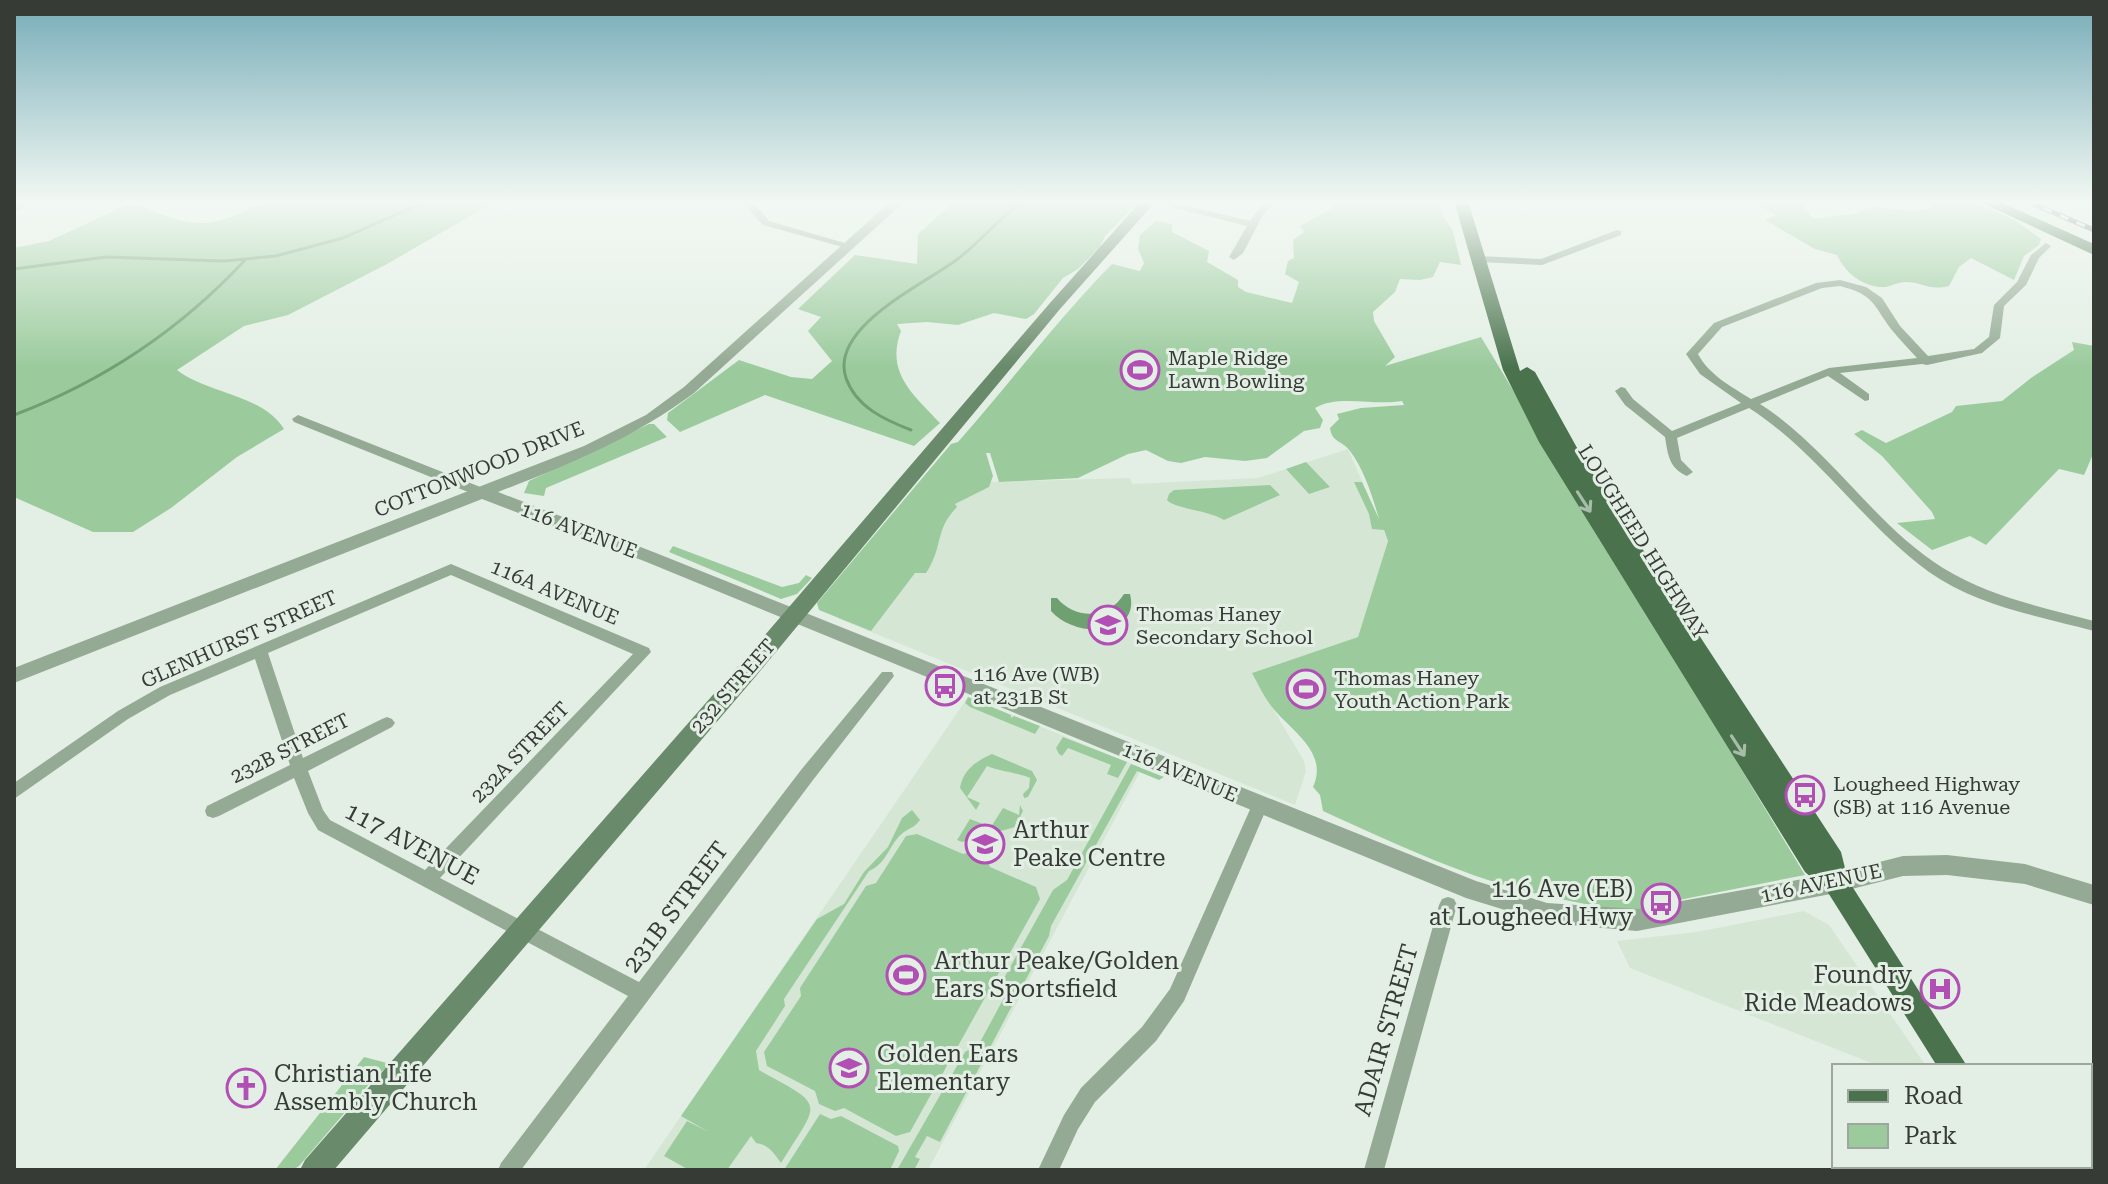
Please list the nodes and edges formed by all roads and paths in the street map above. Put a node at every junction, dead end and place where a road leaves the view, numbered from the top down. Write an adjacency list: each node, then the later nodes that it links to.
1 (839, 256): 14 (street, COTTONWOOD DRIVE)
2 (1100, 256): 16 (main road, 232 STREET)
3 (1557, 256): 5 (street)
4 (2036, 256): 6 (street)
5 (1484, 259): 28 (main road, LOUGHEED HIGHWAY)
6 (1927, 362): 7 (street); 10 (street)
7 (1829, 371): 9 (street); 10 (street)
8 (1621, 391): 12 (street)
9 (1865, 397)
10 (1751, 402): 12 (street); 17 (street)
11 (298, 419): 14 (street, 116 AVENUE)
12 (1671, 436): 13 (street)
13 (1687, 472)
14 (483, 493): 16 (street, 116 AVENUE); 20 (street, COTTONWOOD DRIVE)
15 (451, 569): 18 (street, GLENHURST STREET); 19 (street, 116A AVENUE)
16 (794, 616): 25 (street, 116 AVENUE); 31 (main road, 232 STREET)
17 (2094, 626)
18 (259, 650): 23 (street, 117 AVENUE); 24 (street, GLENHURST STREET)
19 (644, 652): 27 (street, 232A STREET)
20 (14, 676)
21 (887, 676): 32 (street, 231B STREET)
22 (387, 723): 23 (street, 232B STREET)
23 (299, 769): 26 (street, 232B STREET); 27 (street, 117 AVENUE)
24 (14, 792)
25 (1260, 805): 28 (street, 116 AVENUE); 36 (street)
26 (213, 811)
27 (426, 880): 31 (street, 117 AVENUE)
28 (1836, 883): 29 (street, 116 AVENUE); 33 (main road, LOUGHEED HIGHWAY)
29 (2094, 895)
30 (1448, 905): 37 (street, ADAIR STREET)
31 (524, 929): 32 (street, 117 AVENUE); 34 (main road, 232 STREET)
32 (643, 994): 35 (street, 231B STREET)
33 (1952, 1064)
34 (315, 1170)
35 (508, 1170)
36 (1048, 1170)
37 (1374, 1170)

